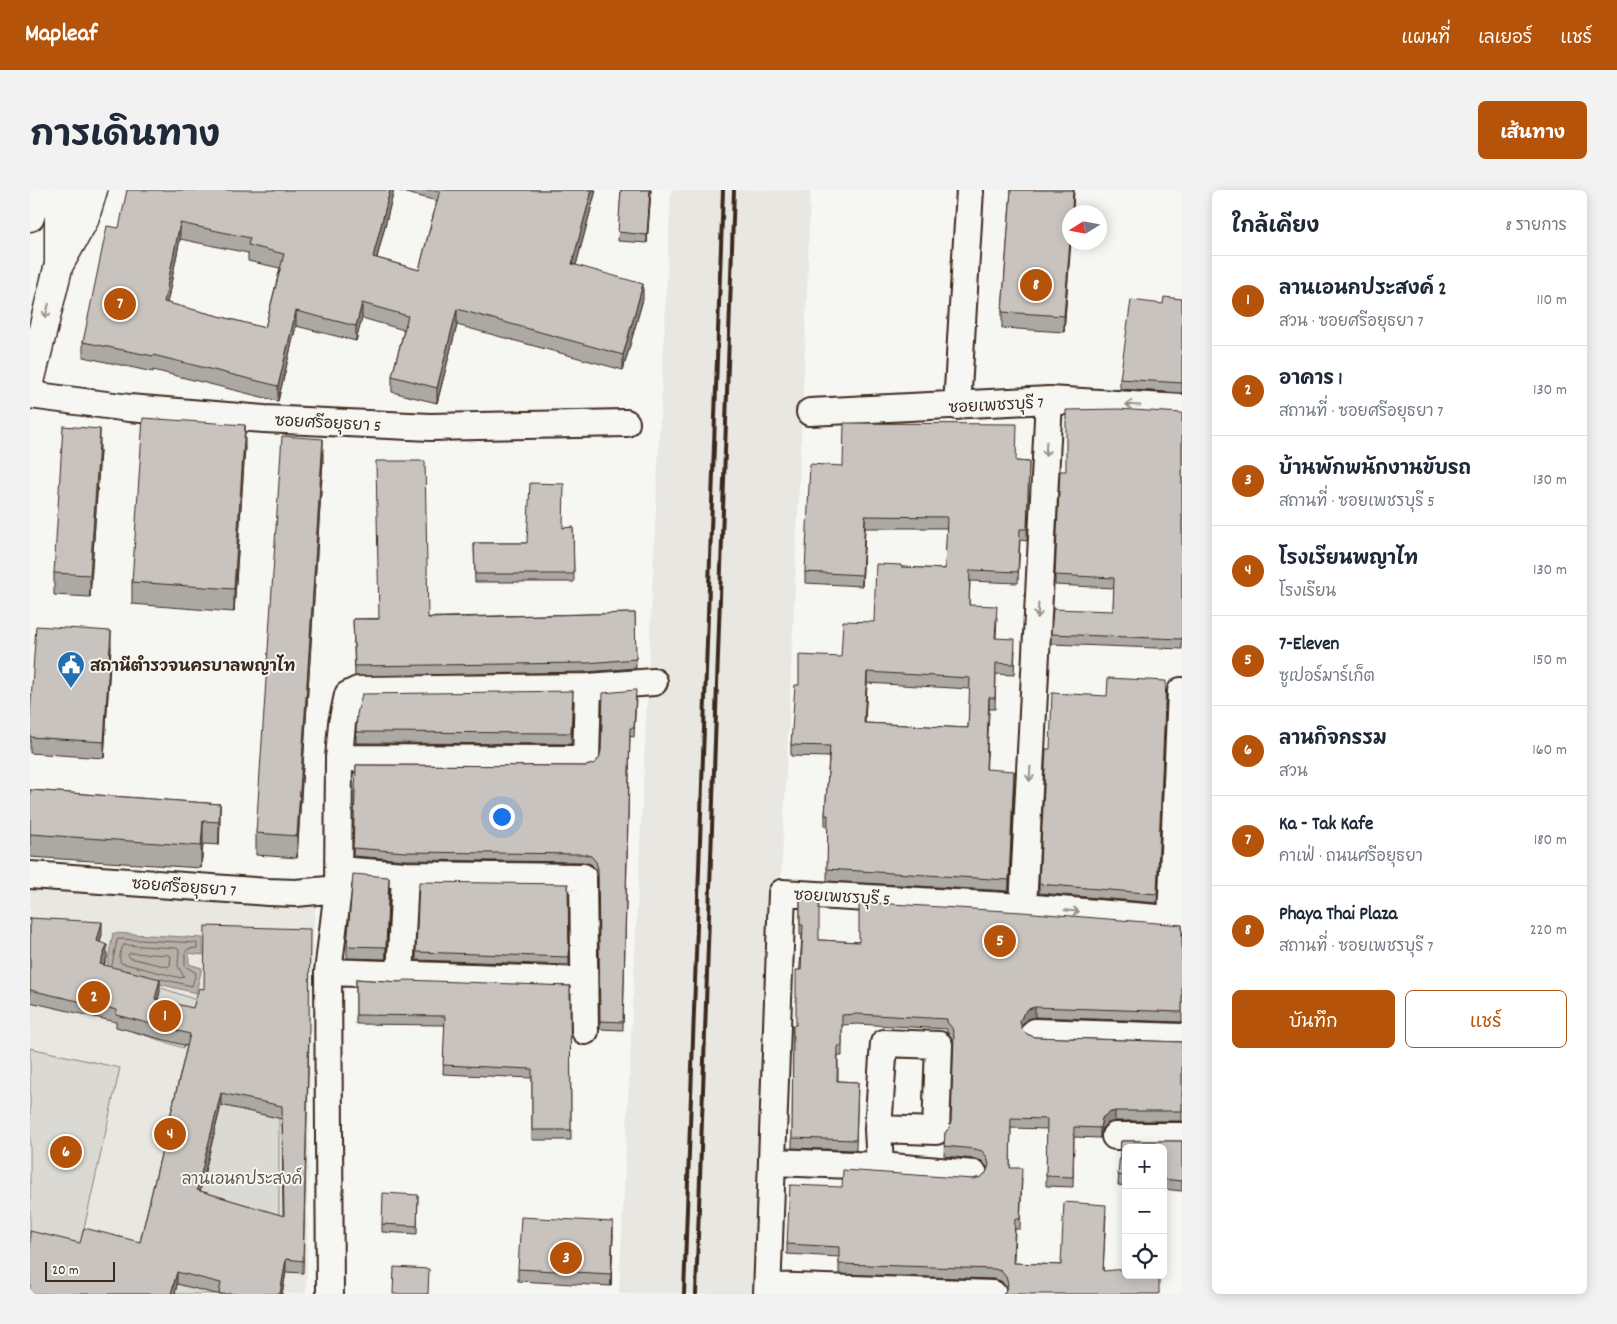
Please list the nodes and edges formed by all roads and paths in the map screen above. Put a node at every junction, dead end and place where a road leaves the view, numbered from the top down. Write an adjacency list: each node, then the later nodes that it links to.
1 (38, 190): 5 (main road)
2 (66, 190): 6 (main road)
3 (93, 190): 6 (main road)
4 (970, 190): 10 (street)
5 (30, 217)
6 (59, 264): 7 (main road, one-way to 7)
7 (30, 382)
8 (30, 395): 13 (street, ซอยศรีอยุธยา 5)
9 (1049, 400): 10 (street, ซอยเพชรบุรี 7); 11 (street, ซอยเพชรบุรี 7, one-way to 9); 21 (street, one-way to 21)
10 (957, 406): 12 (street, ซอยเพชรบุรี 7)
11 (1182, 408)
12 (810, 412)
13 (626, 424)
14 (654, 682): 15 (street)
15 (588, 687): 17 (street); 17 (street)
16 (1181, 691): 22 (street)
17 (339, 758): 20 (street)
18 (30, 875): 20 (street, ซอยศรีอยุธยา 7)
19 (406, 875): 20 (street, ซอยศรีอยุธยา 7); 24 (street); 25 (street, ซอยศรีอยุธยา 7)
20 (338, 879): 23 (street)
21 (1023, 907): 22 (street, ซอยเพชรบุรี 5, one-way to 22); 32 (street, ซอยเพชรบุรี 5)
22 (1176, 920)
23 (328, 972): 24 (street); 36 (street)
24 (400, 976): 25 (street)
25 (584, 981): 26 (street)
26 (584, 1030)
27 (1035, 1032): 28 (street)
28 (1182, 1037)
29 (878, 1128): 33 (street)
30 (1115, 1136): 31 (street)
31 (1182, 1136)
32 (772, 1162): 33 (street); 35 (street, ซอยเพชรบุรี 5)
33 (880, 1166): 34 (street)
34 (974, 1174)
35 (767, 1290): 37 (street)
36 (330, 1294)
37 (993, 1294)

